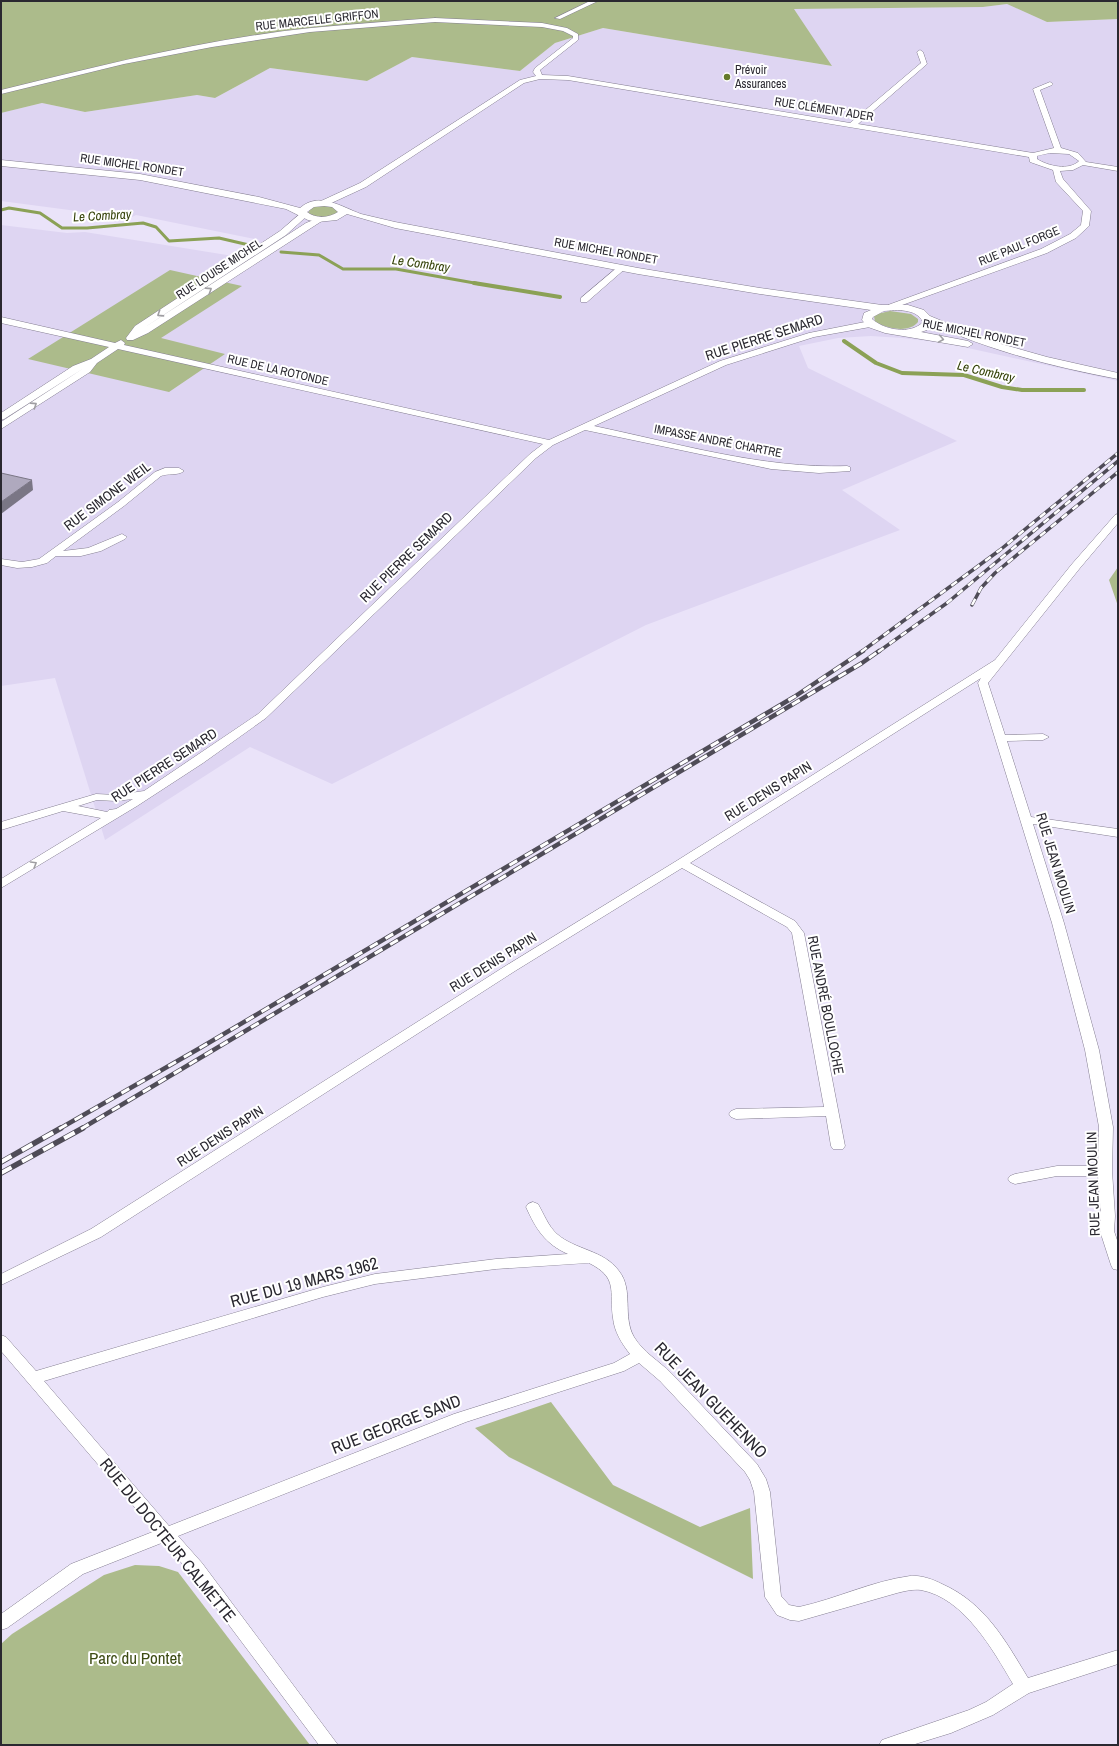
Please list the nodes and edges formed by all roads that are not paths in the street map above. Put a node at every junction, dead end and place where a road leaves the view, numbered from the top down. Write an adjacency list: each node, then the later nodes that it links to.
1 (595, 1): 2 (street)
2 (558, 18): 3 (street); 4 (street)
3 (522, 24): 4 (street, RUE MARCELLE GRIFFON); 8 (street, RUE MARCELLE GRIFFON)
4 (561, 28): 6 (street, RUE MARCELLE GRIFFON)
5 (920, 52): 9 (street)
6 (540, 77): 9 (street, RUE CLÉMENT ADER); 16 (street)
7 (1050, 84): 10 (street)
8 (1, 92)
9 (852, 125): 11 (street, RUE CLÉMENT ADER)
10 (1058, 150): 11 (street); 13 (street)
11 (1033, 155): 14 (street)
12 (1, 163): 17 (street, RUE MICHEL RONDET)
13 (1081, 163): 14 (street); 15 (street)
14 (1056, 168): 25 (street, RUE PAUL FORGE)
15 (1118, 169)
16 (363, 185): 18 (street); 20 (street)
17 (259, 200): 19 (street, RUE MICHEL RONDET); 21 (street, RUE MICHEL RONDET)
18 (324, 203): 19 (street, RUE MICHEL RONDET); 20 (street, RUE MICHEL RONDET)
19 (311, 205): 21 (street)
20 (343, 209): 22 (street); 23 (street, RUE MICHEL RONDET)
21 (303, 214): 22 (street, RUE MICHEL RONDET); 33 (street, RUE LOUISE MICHEL, one-way to 33)
22 (325, 219): 23 (street, RUE MICHEL RONDET); 33 (street, RUE LOUISE MICHEL, one-way to 22)
23 (395, 225): 24 (street, RUE MICHEL RONDET)
24 (622, 268): 26 (street); 27 (street, RUE MICHEL RONDET)
25 (916, 298): 28 (street, RUE PAUL FORGE); 29 (street)
26 (584, 300)
27 (813, 300): 28 (street, RUE MICHEL RONDET); 31 (street, RUE MICHEL RONDET)
28 (886, 308): 29 (street, RUE MICHEL RONDET); 31 (street)
29 (922, 315): 32 (street); 35 (street, RUE MICHEL RONDET)
30 (1, 320): 34 (street, RUE DE LA ROTONDE)
31 (868, 321): 32 (street, RUE MICHEL RONDET); 40 (street, RUE PIERRE SEMARD)
32 (902, 332): 35 (street, RUE MICHEL RONDET, one-way to 35)
33 (130, 338): 34 (street, RUE LOUISE MICHEL)
34 (116, 346): 36 (street, RUE LOUISE MICHEL); 41 (street, RUE DE LA ROTONDE)
35 (1041, 359): 37 (street, RUE MICHEL RONDET)
36 (94, 361): 38 (street, RUE LOUISE MICHEL); 39 (street, RUE LOUISE MICHEL, one-way to 36)
37 (1118, 376)
38 (1, 417)
39 (1, 426)
40 (584, 426): 41 (street, RUE PIERRE SEMARD); 42 (street, IMPASSE ANDRÉ CHARTRE)
41 (550, 443): 51 (street, RUE PIERRE SEMARD)
42 (847, 469)
43 (179, 471): 46 (street, RUE SIMONE WEIL)
44 (1118, 517): 48 (street, RUE JEAN MOULIN)
45 (122, 536): 46 (street, RUE SIMONE WEIL)
46 (54, 553): 47 (street, RUE SIMONE WEIL)
47 (1, 562)
48 (998, 663): 50 (street, RUE JEAN MOULIN); 58 (street, RUE DENIS PAPIN)
49 (1043, 737): 50 (street)
50 (1001, 738): 55 (street, RUE JEAN MOULIN)
51 (150, 791): 52 (street); 54 (street, RUE PIERRE SEMARD)
52 (112, 798): 53 (street); 54 (street)
53 (59, 808): 54 (street); 56 (street)
54 (110, 818): 59 (street, RUE PIERRE SEMARD, one-way to 54)
55 (1027, 820): 57 (street); 63 (street, RUE JEAN MOULIN)
56 (1, 826)
57 (1118, 834)
58 (682, 863): 60 (street, RUE ANDRÉ BOULLOCHE); 69 (street, RUE DENIS PAPIN)
59 (1, 884)
60 (832, 1111): 61 (street); 62 (street, RUE ANDRÉ BOULLOCHE)
61 (736, 1114)
62 (838, 1146)
63 (1105, 1171): 64 (street); 66 (street, RUE JEAN MOULIN)
64 (1015, 1179)
65 (533, 1207): 67 (street, RUE JEAN GUEHENNO)
66 (1113, 1216): 68 (street, RUE JEAN MOULIN)
67 (592, 1258): 71 (street, RUE JEAN GUEHENNO); 72 (street, RUE DU 19 MARS 1962)
68 (1118, 1265)
69 (1, 1280)
70 (1, 1341): 72 (street, RUE DU DOCTEUR CALMETTE)
71 (641, 1355): 73 (street, RUE GEORGE SAND); 76 (street, RUE JEAN GUEHENNO)
72 (33, 1378): 73 (street, RUE DU DOCTEUR CALMETTE)
73 (166, 1534): 74 (street, RUE GEORGE SAND); 77 (street, RUE DU DOCTEUR CALMETTE)
74 (1, 1623)
75 (1118, 1657): 76 (street)
76 (1024, 1687): 78 (street)
77 (329, 1745)
78 (888, 1745)

